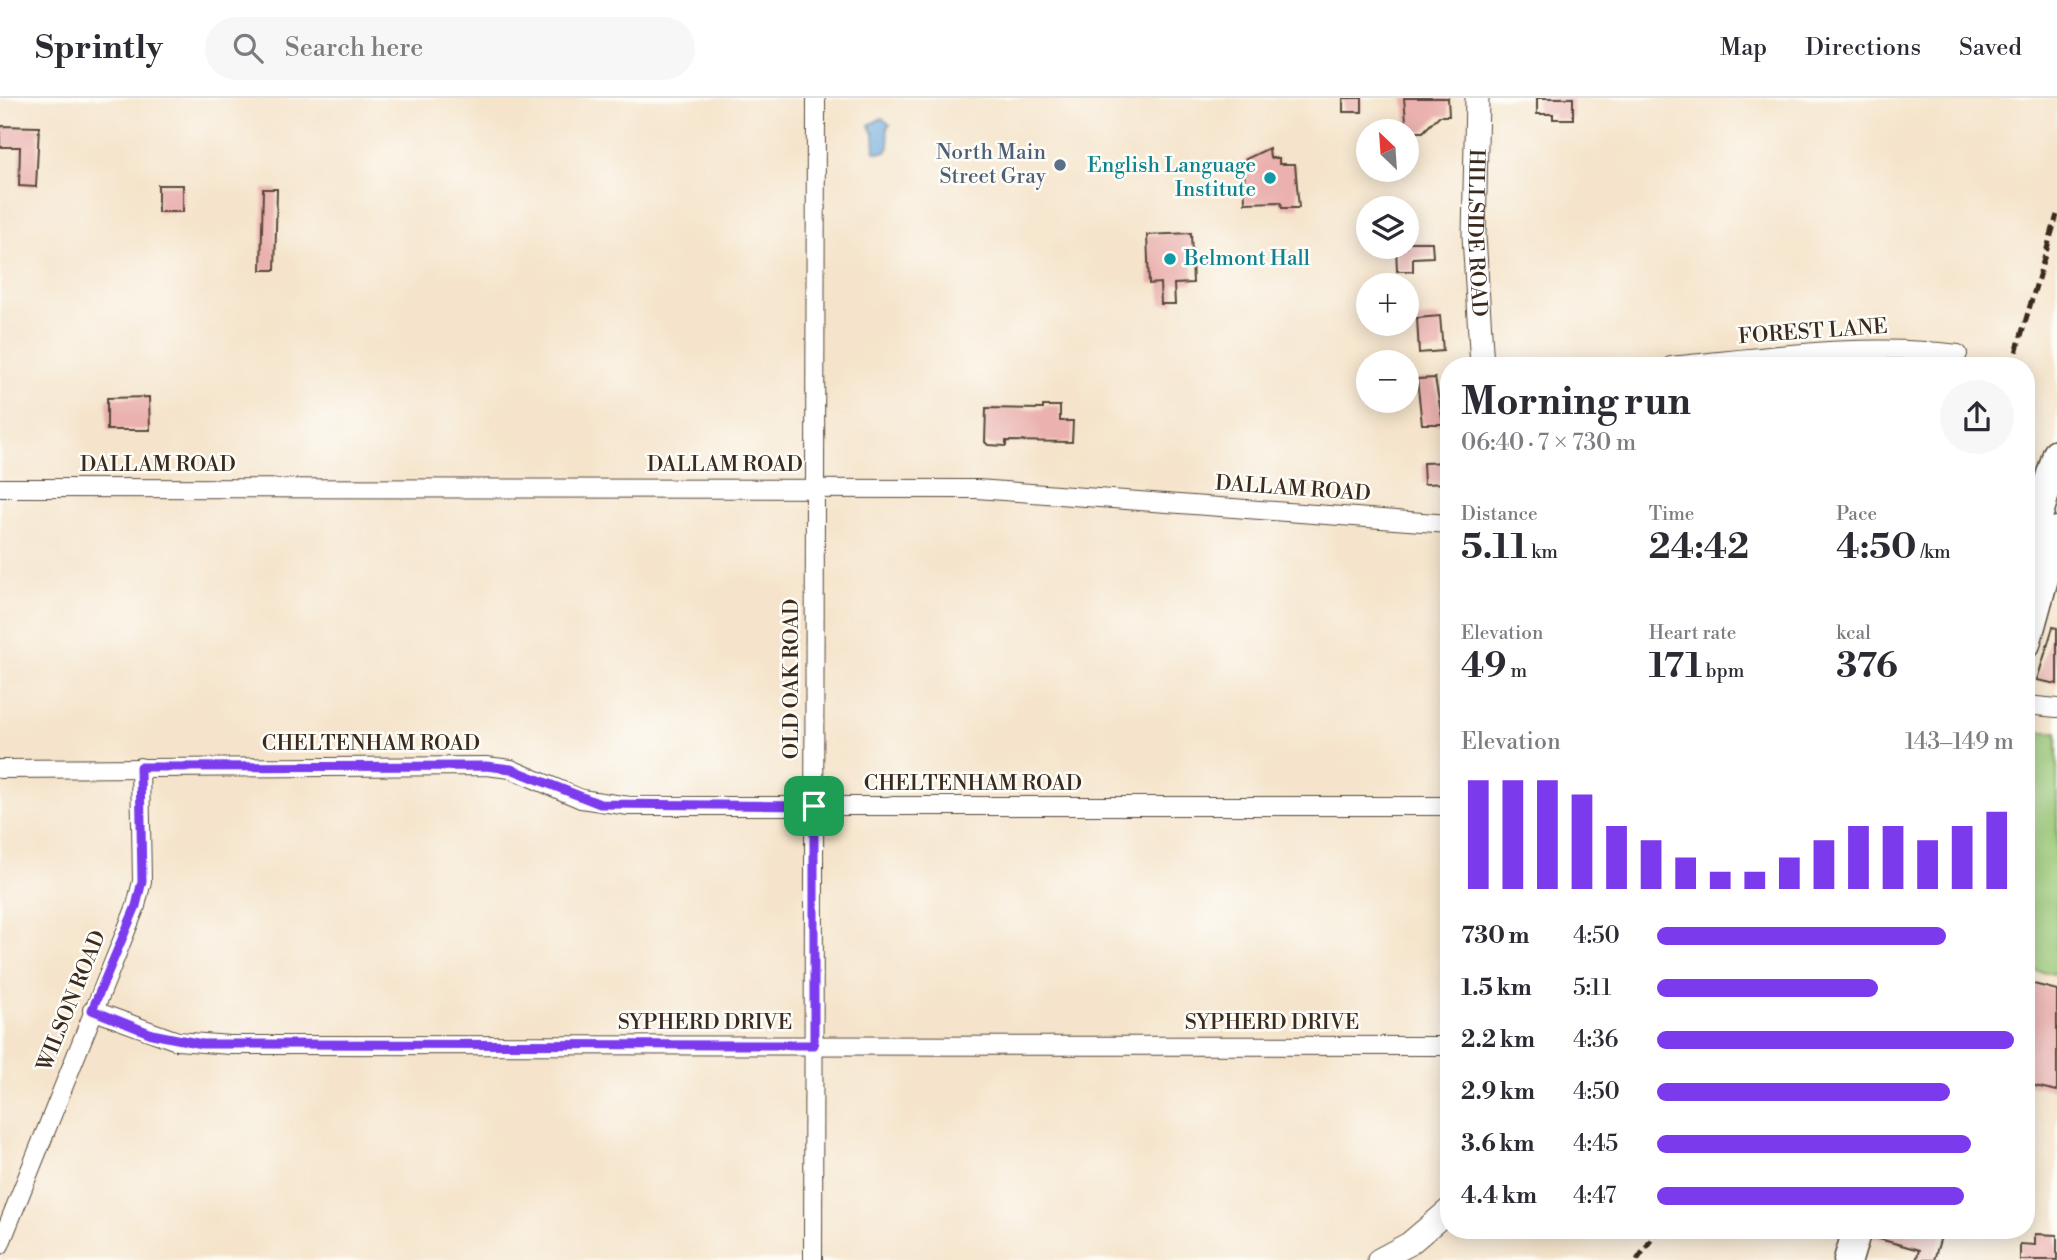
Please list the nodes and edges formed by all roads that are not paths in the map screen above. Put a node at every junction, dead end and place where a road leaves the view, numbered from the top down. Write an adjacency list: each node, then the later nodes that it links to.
1 (816, 98): 8 (street, OLD OAK ROAD)
2 (1477, 98): 4 (street, HILLSIDE ROAD)
3 (1958, 354): 5 (street, FOREST LANE)
4 (1481, 357)
5 (1769, 357)
6 (2057, 454): 10 (main road)
7 (0, 488): 8 (street, DALLAM ROAD)
8 (815, 488): 9 (street, DALLAM ROAD); 17 (street, OLD OAK ROAD)
9 (1440, 523)
10 (2035, 527)
11 (2057, 531): 12 (main road)
12 (2035, 611)
13 (2035, 706): 14 (street)
14 (2057, 708)
15 (140, 767): 16 (street, CHELTENHAM ROAD); 17 (street, CHELTENHAM ROAD); 19 (street, WILSON ROAD)
16 (0, 769)
17 (814, 806): 18 (street, CHELTENHAM ROAD); 20 (street, OLD OAK ROAD)
18 (1440, 806)
19 (92, 1010): 20 (street, SYPHERD DRIVE); 24 (street, WILSON ROAD)
20 (814, 1045): 21 (street, SYPHERD DRIVE); 25 (street, OLD OAK ROAD)
21 (1440, 1046)
22 (1440, 1218): 26 (street)
23 (1854, 1239): 27 (main road)
24 (0, 1245)
25 (813, 1260)
26 (1379, 1260)
27 (1848, 1260)

